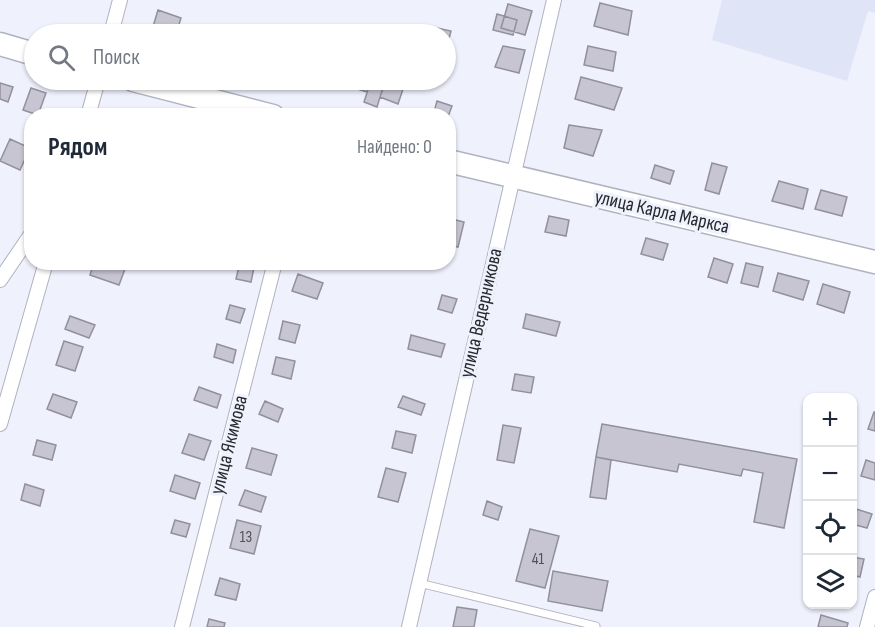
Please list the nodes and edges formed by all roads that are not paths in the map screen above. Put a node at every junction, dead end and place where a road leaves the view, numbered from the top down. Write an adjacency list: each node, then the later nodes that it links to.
1 (120, 0): 3 (street)
2 (554, 0): 11 (street, улица Ведерникова)
3 (114, 24)
4 (0, 44): 5 (highway)
5 (24, 51)
6 (95, 90): 8 (street)
7 (172, 90): 9 (highway)
8 (90, 108)
9 (242, 108)
10 (456, 163): 11 (highway, улица Карла Маркса)
11 (512, 177): 13 (highway, улица Карла Маркса); 18 (street, улица Ведерникова)
12 (24, 245): 16 (street)
13 (875, 262)
14 (44, 270): 17 (street)
15 (273, 270): 21 (street, улица Якимова)
16 (0, 280)
17 (0, 424)
18 (419, 583): 20 (lane); 22 (street, улица Ведерникова)
19 (875, 597): 23 (street)
20 (596, 626)
21 (182, 627)
22 (409, 627)
23 (867, 627)

